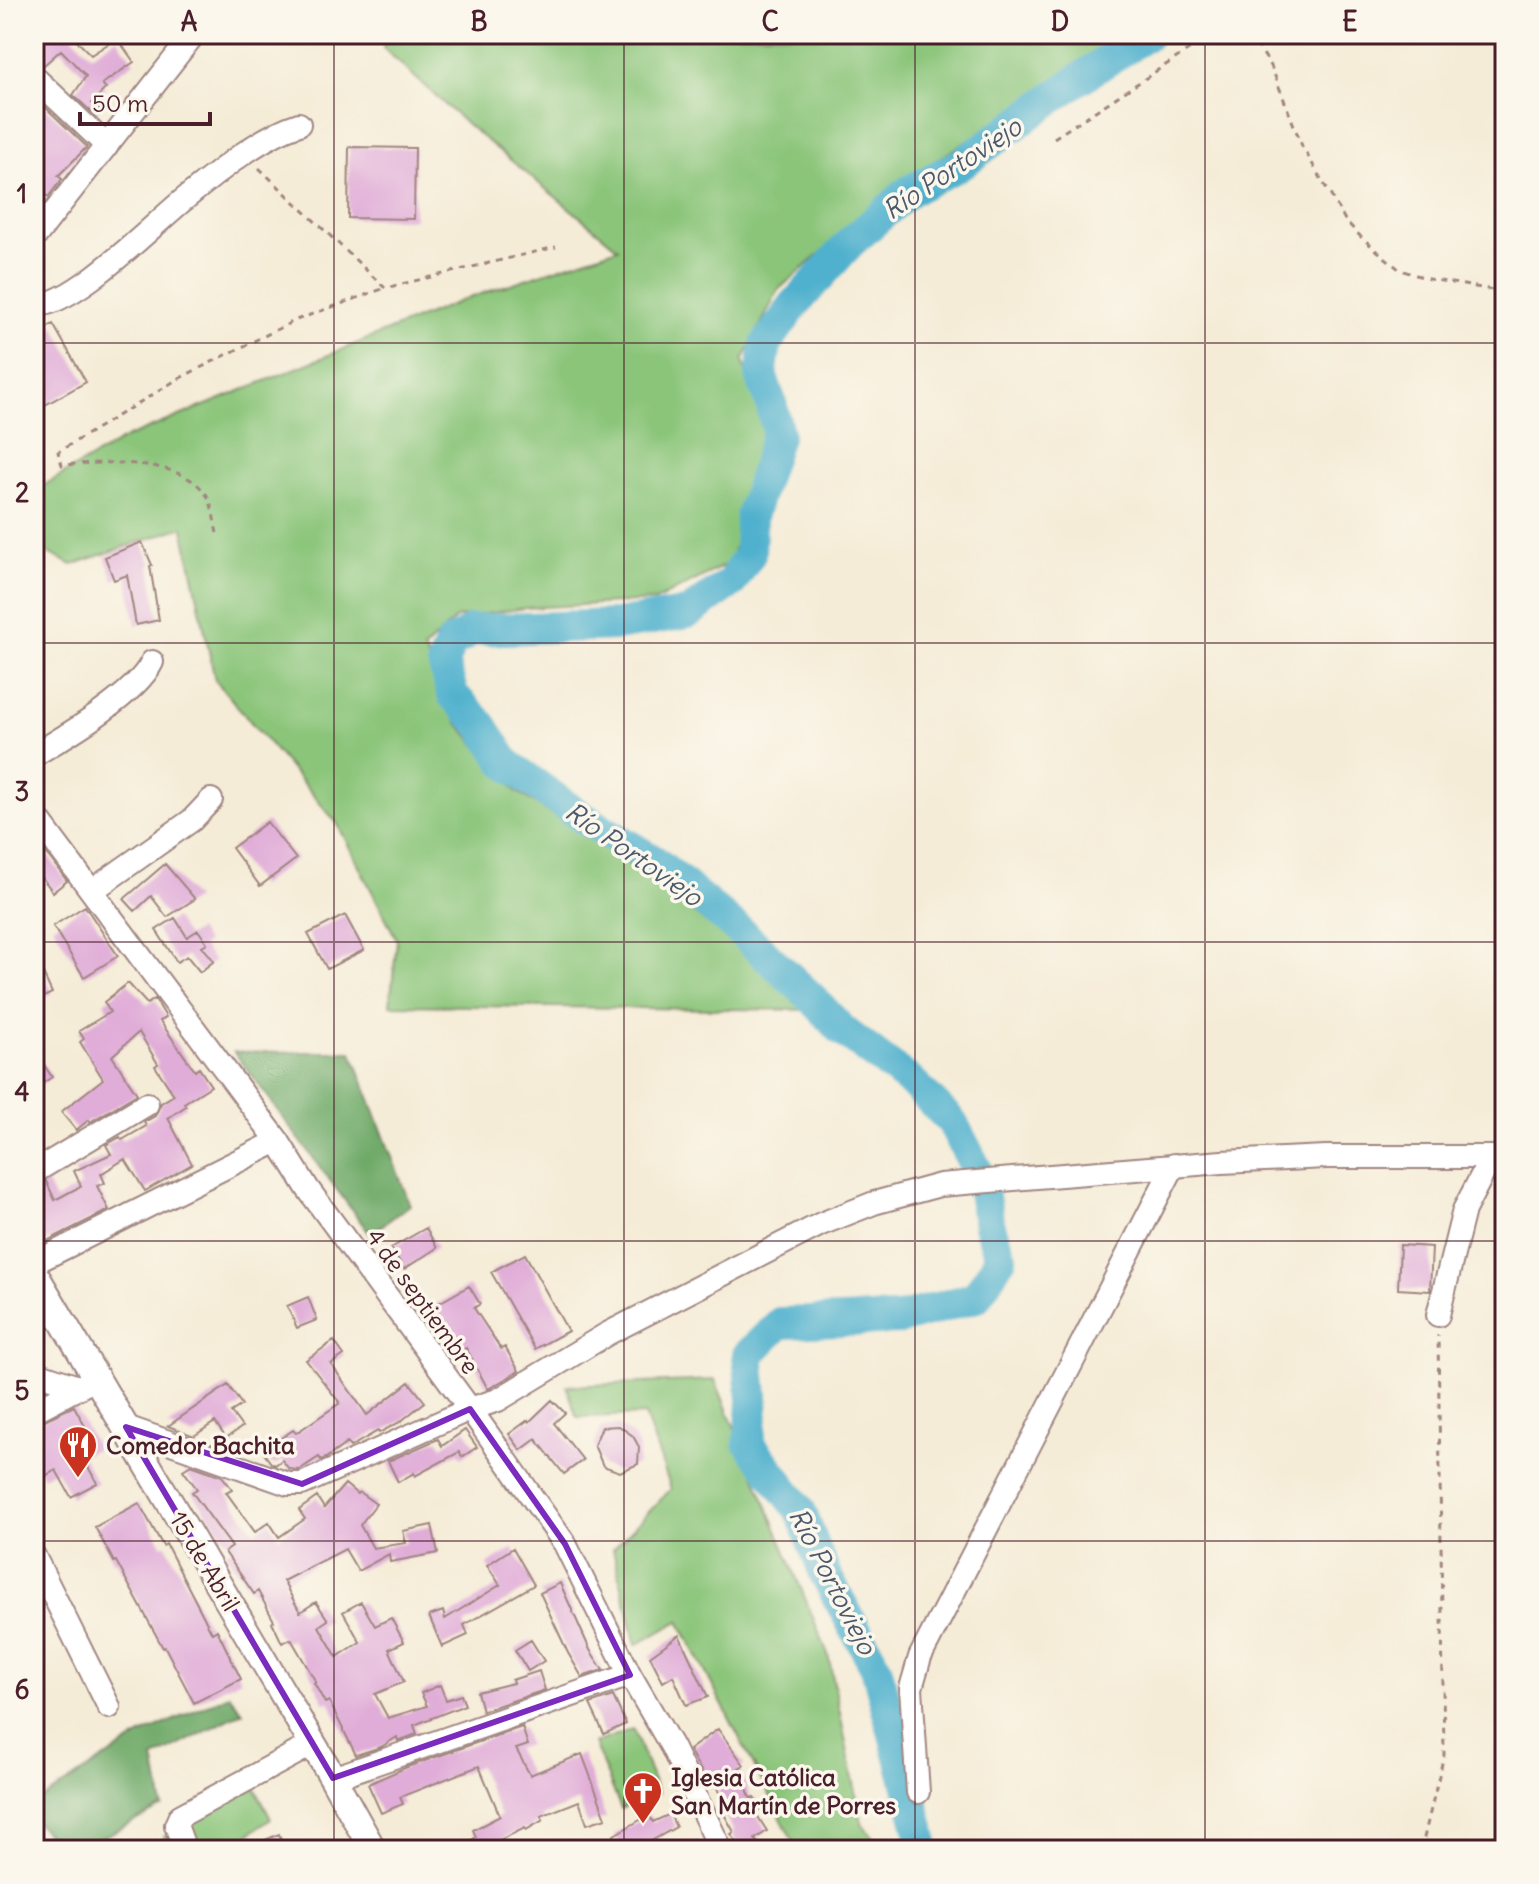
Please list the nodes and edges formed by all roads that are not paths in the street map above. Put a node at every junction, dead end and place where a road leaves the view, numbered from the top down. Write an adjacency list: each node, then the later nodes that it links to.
1 (194, 34): 4 (street)
2 (34, 77): 4 (street)
3 (299, 124): 6 (street)
4 (107, 146): 5 (street)
5 (34, 238)
6 (34, 305)
7 (152, 662): 8 (street)
8 (34, 755)
9 (211, 800): 11 (street)
10 (34, 814): 11 (street, 4 de septiembre)
11 (93, 890): 13 (street, 4 de septiembre)
12 (147, 1104): 16 (street)
13 (278, 1141): 17 (street); 22 (street, 4 de septiembre)
14 (1498, 1158): 15 (street); 19 (street)
15 (1174, 1165): 22 (street); 30 (street)
16 (34, 1172)
17 (34, 1263)
18 (34, 1273): 21 (main road, 15 de Abril)
19 (1438, 1315)
20 (34, 1372): 21 (street)
21 (87, 1383): 23 (street); 24 (main road, 15 de Abril)
22 (470, 1409): 24 (street); 26 (street, 4 de septiembre)
23 (34, 1411)
24 (126, 1427): 28 (main road, 15 de Abril)
25 (34, 1556): 27 (street)
26 (630, 1675): 29 (street); 33 (street, 4 de septiembre)
27 (109, 1707)
28 (313, 1744): 29 (main road, 15 de Abril); 31 (street)
29 (333, 1778): 32 (main road, 15 de Abril)
30 (918, 1792)
31 (185, 1850)
32 (373, 1850)
33 (721, 1850)

